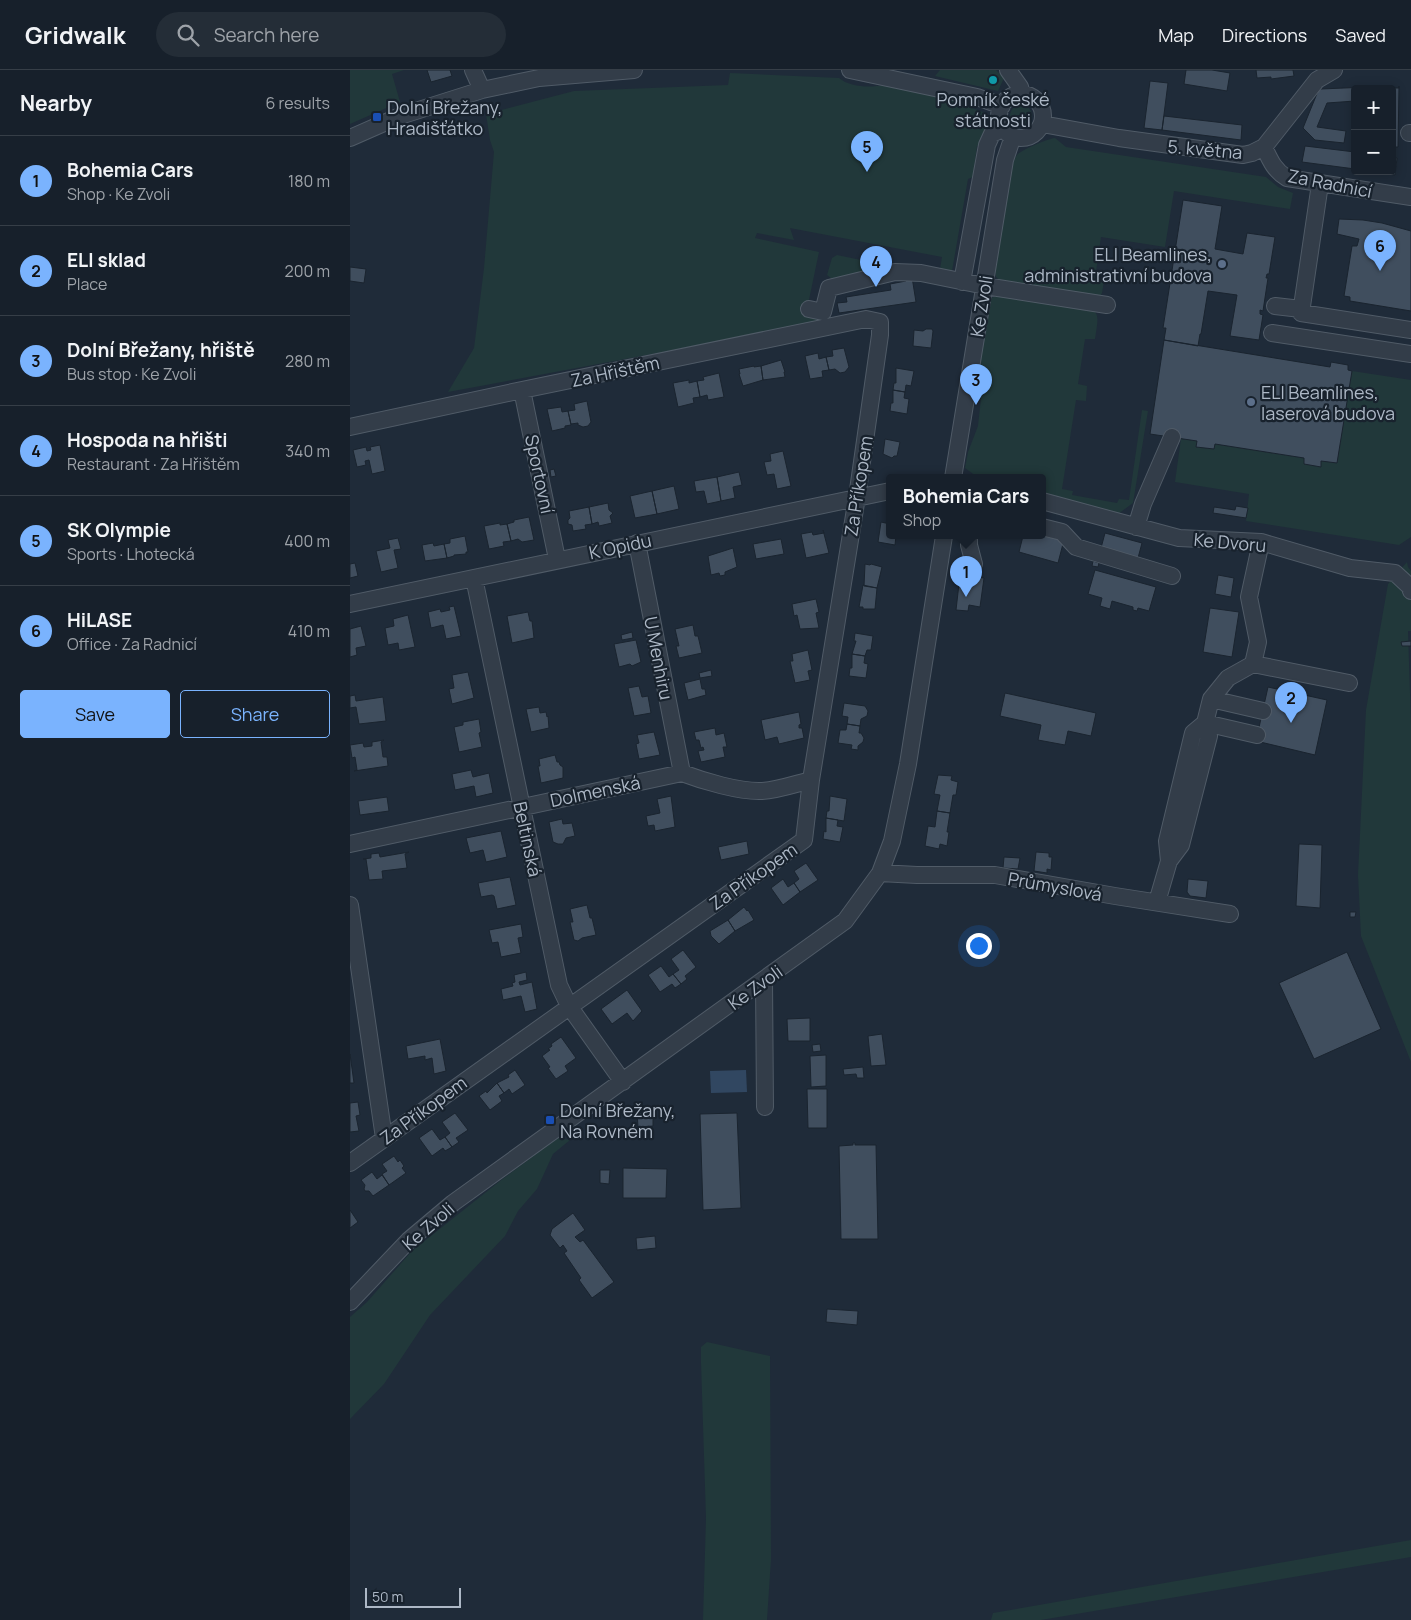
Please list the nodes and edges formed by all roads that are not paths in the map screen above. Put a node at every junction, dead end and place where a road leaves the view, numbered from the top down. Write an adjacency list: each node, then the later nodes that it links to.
1 (473, 70): 6 (street)
2 (634, 70): 6 (street)
3 (850, 70): 8 (street)
4 (1008, 70): 7 (street)
5 (1334, 70): 12 (street, 5. května)
6 (482, 90): 11 (street)
7 (1022, 94): 8 (street); 9 (street)
8 (1002, 106): 10 (street)
9 (1042, 124): 10 (street); 12 (street, 5. května)
10 (1003, 133): 15 (street); 16 (street, Ke Zvoli)
11 (350, 138)
12 (1264, 147): 13 (street, Za Radnicí)
13 (1320, 184): 14 (street, Za Radnicí); 20 (street)
14 (1411, 197)
15 (962, 282): 16 (street); 19 (street)
16 (985, 286): 17 (street); 29 (street, Ke Zvoli)
17 (1106, 304)
18 (1275, 306): 20 (street)
19 (809, 309)
20 (1301, 311): 22 (street); 24 (street)
21 (880, 322): 26 (street, Za Hřištěm); 31 (street, Za Příkopem)
22 (1411, 330)
23 (1272, 333): 24 (street)
24 (1296, 337): 25 (street)
25 (1411, 354)
26 (522, 390): 27 (street, Za Hřištěm); 39 (street, Sportovní)
27 (350, 427)
28 (1172, 437): 33 (street)
29 (954, 474)
30 (886, 492): 31 (street, K Opidu)
31 (857, 497): 38 (street, K Opidu); 52 (street, Za Příkopem)
32 (1046, 502): 33 (street, Ke Dvoru)
33 (1136, 526): 37 (street, Ke Dvoru)
34 (1046, 528): 41 (street)
35 (944, 539): 55 (street, Ke Zvoli)
36 (969, 539): 40 (street)
37 (1261, 542): 43 (street, Ke Dvoru); 45 (street)
38 (637, 543): 39 (street, K Opidu); 51 (street, U Menhiru)
39 (557, 560): 42 (street, K Opidu)
40 (974, 564)
41 (1172, 576)
42 (474, 578): 44 (street, K Opidu); 53 (street, Beltinská)
43 (1411, 591)
44 (350, 604)
45 (1253, 664): 46 (street); 47 (street)
46 (1349, 683)
47 (1211, 699): 48 (street); 49 (street)
48 (1262, 711)
49 (1204, 723): 50 (street); 56 (street)
50 (1257, 735)
51 (682, 773): 52 (street); 53 (street, Dolmenská)
52 (811, 780): 60 (street, Za Příkopem)
53 (521, 807): 54 (street, Dolmenská); 60 (street, Beltinská)
54 (350, 844)
55 (880, 873): 56 (street, Průmyslová); 59 (street, Ke Zvoli)
56 (1157, 902): 58 (street, Průmyslová)
57 (350, 905): 63 (street)
58 (1230, 914)
59 (764, 980): 61 (street, Ke Zvoli); 62 (street)
60 (569, 1006): 61 (street, Beltinská); 63 (street, Za Příkopem)
61 (623, 1082): 65 (street, Ke Zvoli)
62 (765, 1106)
63 (384, 1138): 64 (street, Za Příkopem)
64 (350, 1163)
65 (350, 1302)

